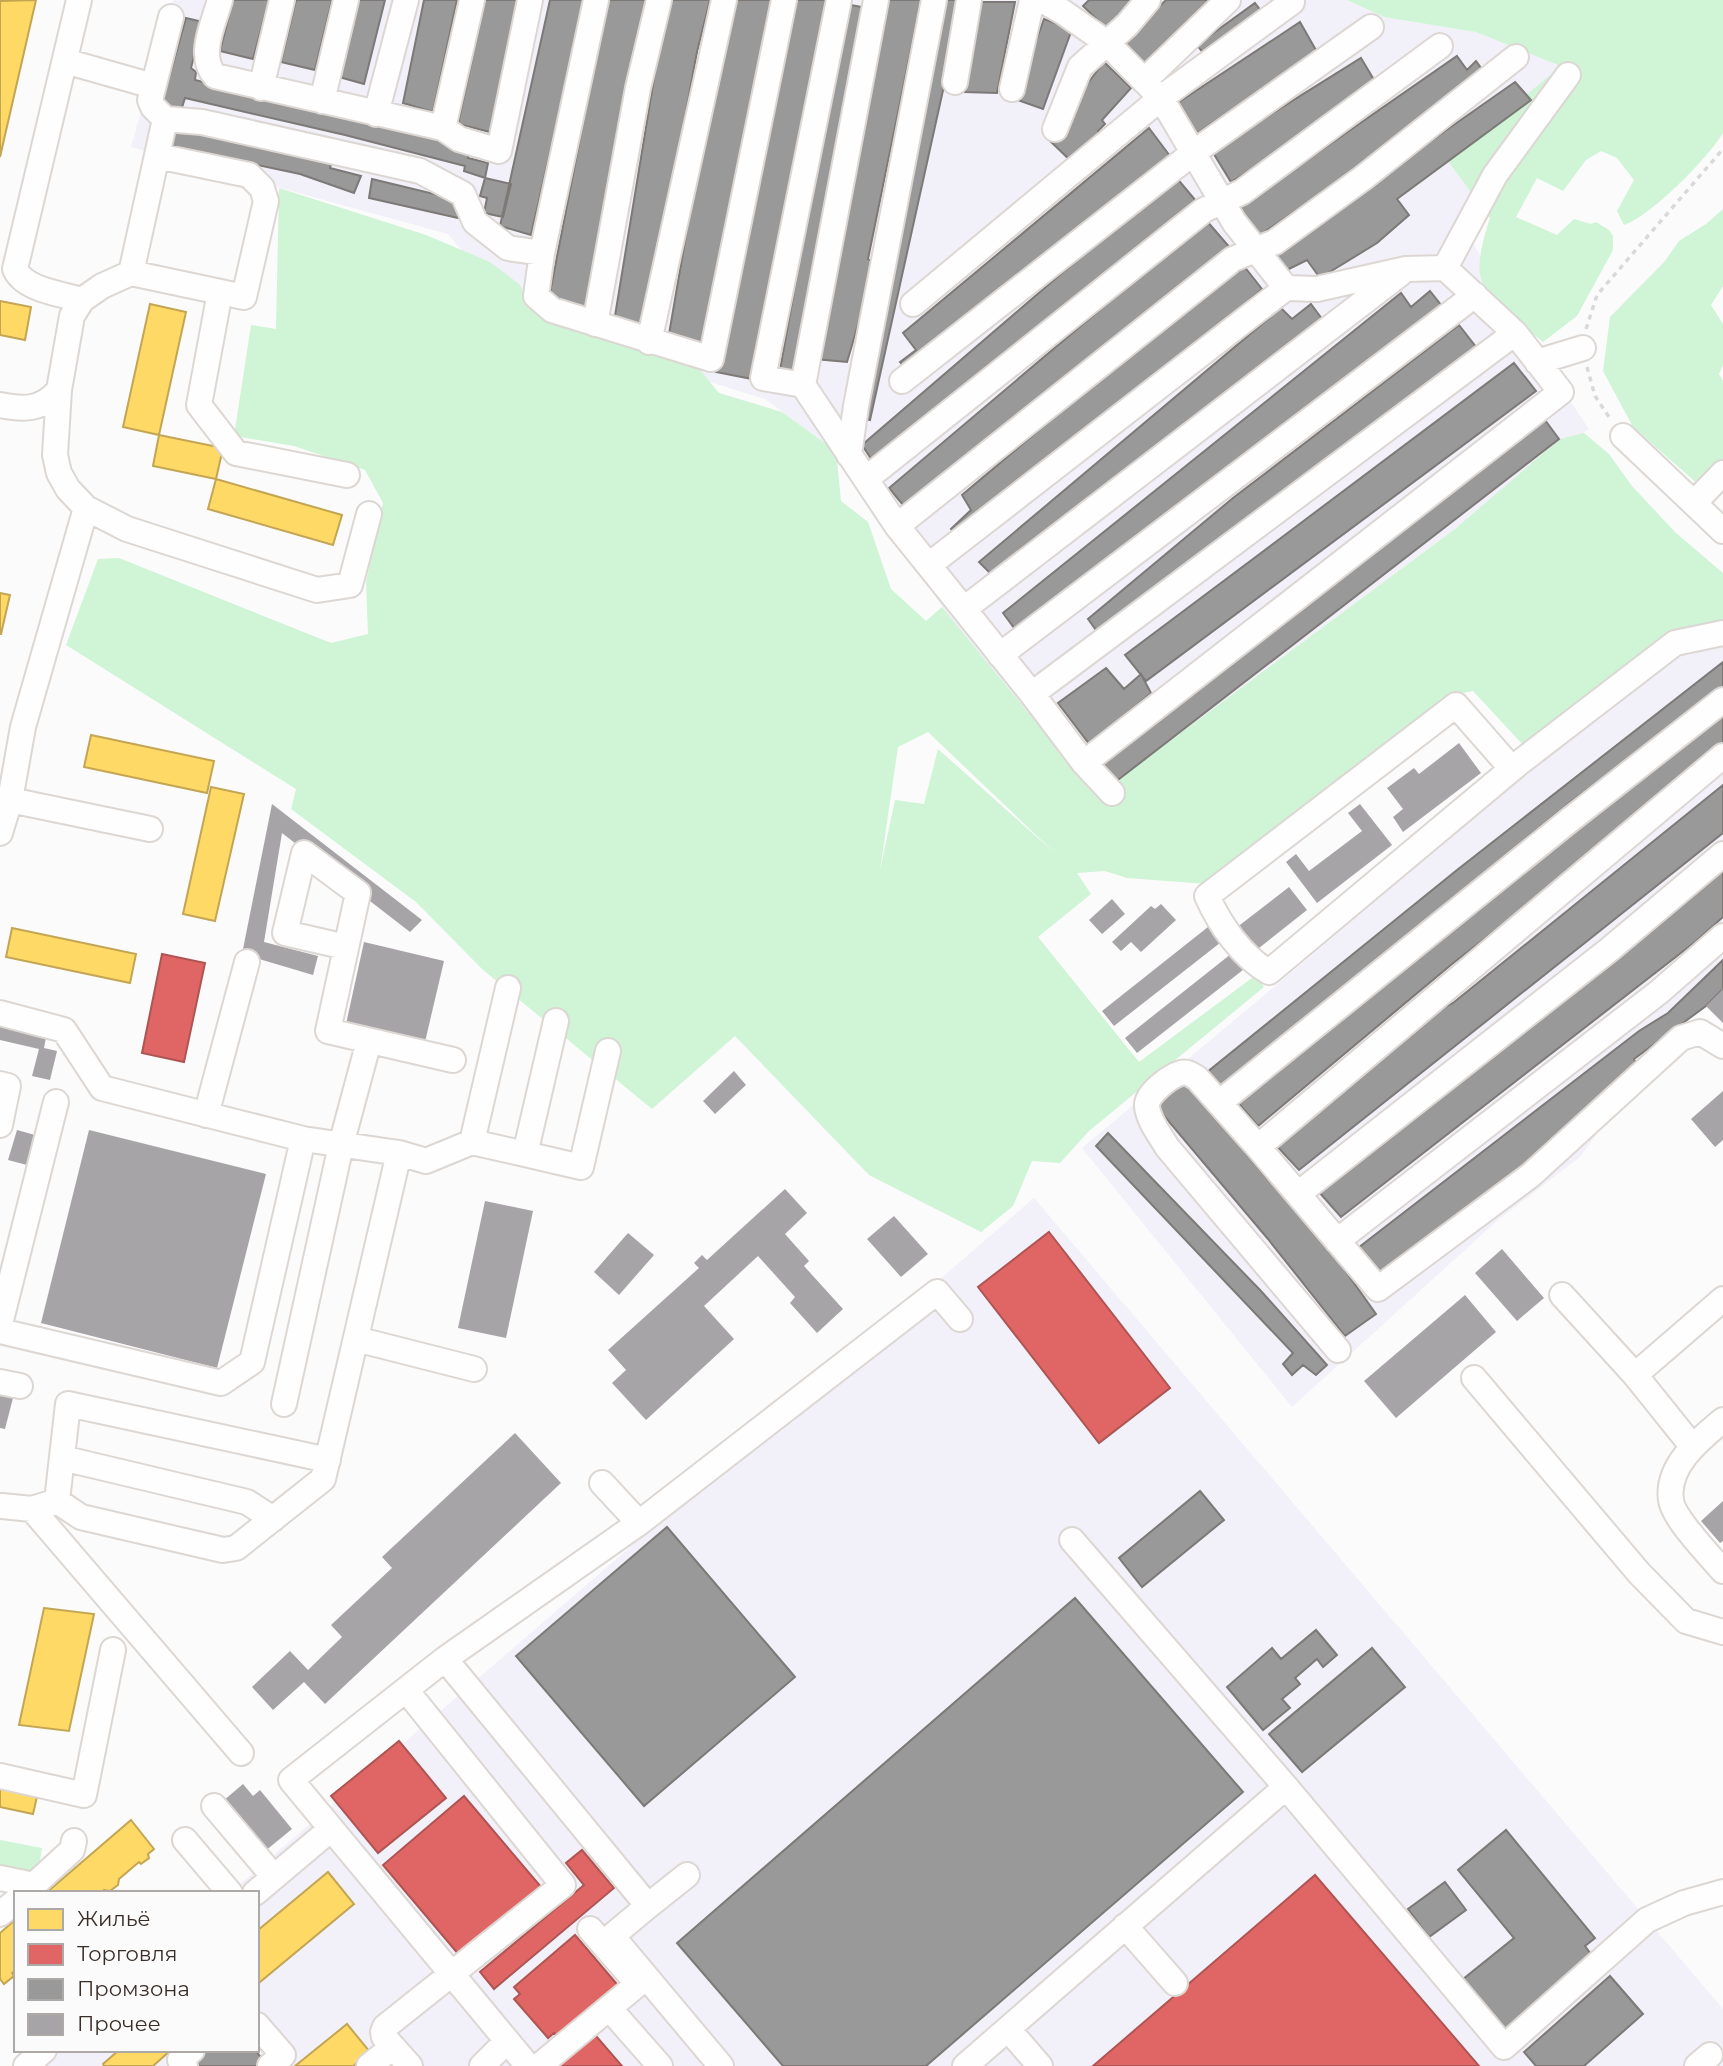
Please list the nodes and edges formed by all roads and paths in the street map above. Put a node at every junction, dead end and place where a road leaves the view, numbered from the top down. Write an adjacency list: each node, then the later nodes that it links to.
1 (79, 0): 26 (street)
2 (220, 0): 30 (street)
3 (282, 0): 30 (street)
4 (345, 0): 33 (street)
5 (406, 0): 34 (street)
6 (472, 0): 36 (street)
7 (530, 0): 36 (street)
8 (596, 0): 43 (street)
9 (659, 0): 52 (street)
10 (724, 0): 54 (street)
11 (784, 0): 54 (street)
12 (839, 0): 58 (street)
13 (876, 0): 58 (street)
14 (934, 0): 62 (street)
15 (969, 0): 28 (street)
16 (1032, 0): 31 (street)
17 (1148, 0): 23 (street)
18 (1228, 0): 32 (street)
19 (1292, 2): 32 (street)
20 (1060, 4): 23 (street)
21 (171, 16): 29 (street)
22 (1371, 27): 39 (street)
23 (1107, 43): 32 (street); 37 (street)
24 (1440, 46): 41 (street)
25 (1516, 57): 42 (street)
26 (65, 61): 29 (street); 50 (street)
27 (1568, 75): 44 (street)
28 (955, 82)
29 (153, 86): 35 (street)
30 (261, 88): 33 (street)
31 (1012, 89)
32 (1152, 90): 39 (street); 51 (street)
33 (322, 101): 34 (street)
34 (376, 114): 36 (street)
35 (165, 118): 40 (street); 43 (street)
36 (443, 128)
37 (1055, 129)
38 (1723, 149): 55 (path)
39 (1193, 153): 41 (street); 57 (street)
40 (156, 156): 46 (street); 48 (street)
41 (1221, 202): 42 (street); 65 (street)
42 (1255, 250): 47 (street); 69 (street)
43 (542, 253): 52 (street)
44 (1445, 268): 45 (street); 49 (street)
45 (1406, 269): 47 (street); 72 (street)
46 (131, 273): 48 (street); 50 (street)
47 (1286, 288): 71 (street)
48 (220, 292): 64 (street)
49 (1475, 295): 53 (street); 74 (street)
50 (82, 300): 59 (street)
51 (913, 304)
52 (595, 324): 54 (street)
53 (1515, 333): 56 (street); 75 (street)
54 (649, 342)
55 (1583, 348): 56 (street); 61 (path)
56 (1537, 362): 78 (street)
57 (902, 381)
58 (803, 385): 62 (street)
59 (59, 390): 60 (street); 67 (street)
60 (0, 405)
61 (1623, 436): 66 (street)
62 (849, 455): 65 (street)
63 (1723, 474): 66 (street)
64 (347, 475)
65 (866, 479): 69 (street)
66 (1694, 503): 70 (street)
67 (86, 508): 68 (street); 81 (street)
68 (369, 514)
69 (897, 526): 71 (street)
70 (1723, 531)
71 (929, 565): 72 (street)
72 (964, 609): 74 (street)
73 (1723, 633): 79 (street)
74 (1000, 655): 75 (street)
75 (1032, 694): 78 (street)
76 (1723, 700): 97 (street)
77 (1723, 756): 103 (street)
78 (1084, 763): 80 (street)
79 (1512, 769): 79 (street)
80 (1112, 793)
81 (10, 800): 82 (street); 83 (street)
82 (150, 829)
83 (0, 833)
84 (1723, 854): 106 (street)
85 (1723, 936): 107 (street)
86 (346, 947): 91 (street)
87 (247, 962): 98 (street)
88 (508, 988): 101 (street)
89 (0, 1013): 98 (street)
90 (556, 1021): 105 (street)
91 (369, 1041): 94 (street); 102 (street)
92 (1723, 1046): 107 (street)
93 (608, 1051): 105 (street)
94 (453, 1060)
95 (0, 1084): 99 (street)
96 (56, 1102): 111 (street)
97 (1219, 1103): 103 (street); 114 (street)
98 (206, 1115): 100 (street)
99 (0, 1125)
100 (303, 1139): 102 (street); 112 (street)
101 (472, 1142): 104 (street); 105 (street)
102 (341, 1144): 104 (street); 118 (street)
103 (1258, 1147): 106 (street)
104 (399, 1153): 113 (street)
105 (526, 1154)
106 (1297, 1194): 107 (street)
107 (1337, 1241)
108 (1562, 1295): 116 (street)
109 (1723, 1299): 116 (street)
110 (960, 1319): 128 (street)
111 (0, 1324)
112 (0, 1331)
113 (356, 1339): 115 (street); 122 (street)
114 (1338, 1350)
115 (474, 1369)
116 (1635, 1375): 120 (street)
117 (1474, 1378): 131 (street)
118 (284, 1404)
119 (1723, 1420): 120 (street)
120 (1692, 1446): 130 (street)
121 (62, 1458): 122 (street); 124 (street); 127 (street)
122 (328, 1460): 127 (street)
123 (602, 1483): 128 (street)
124 (57, 1501): 126 (street); 127 (street)
125 (1, 1509): 126 (street)
126 (32, 1509): 135 (street)
127 (273, 1519)
128 (639, 1523): 133 (street)
129 (1072, 1540): 137 (street)
130 (1723, 1571)
131 (1723, 1632)
132 (113, 1650): 136 (street)
133 (445, 1660): 134 (street); 151 (street)
134 (406, 1690): 139 (street); 155 (street)
135 (241, 1754)
136 (0, 1776)
137 (1286, 1787): 149 (street); 153 (street)
138 (214, 1806): 143 (street)
139 (331, 1829): 143 (street); 155 (street)
140 (185, 1840): 147 (street)
141 (74, 1841): 146 (street)
142 (687, 1875): 151 (street)
143 (274, 1877): 148 (street)
144 (0, 1878): 145 (street)
145 (22, 1891)
146 (27, 1891)
147 (228, 1891)
148 (257, 1891)
149 (1723, 1892)
150 (14, 1902): 152 (street)
151 (648, 1906): 173 (street)
152 (0, 1914)
153 (1125, 1926): 156 (street); 159 (street)
154 (590, 1929): 157 (street)
155 (450, 1973): 160 (street); 161 (street)
156 (1175, 1983)
157 (610, 2008): 171 (street); 172 (street)
158 (259, 2027): 166 (street)
159 (1008, 2029): 174 (street); 175 (street)
160 (507, 2041): 169 (street); 170 (street)
161 (393, 2047): 167 (street); 168 (street)
162 (42, 2052): 164 (street)
163 (190, 2052): 165 (street)
164 (26, 2066)
165 (185, 2066)
166 (270, 2066)
167 (369, 2066)
168 (410, 2066)
169 (482, 2066)
170 (528, 2066)
171 (539, 2066)
172 (660, 2066)
173 (721, 2066)
174 (965, 2066)
175 (1040, 2066)

